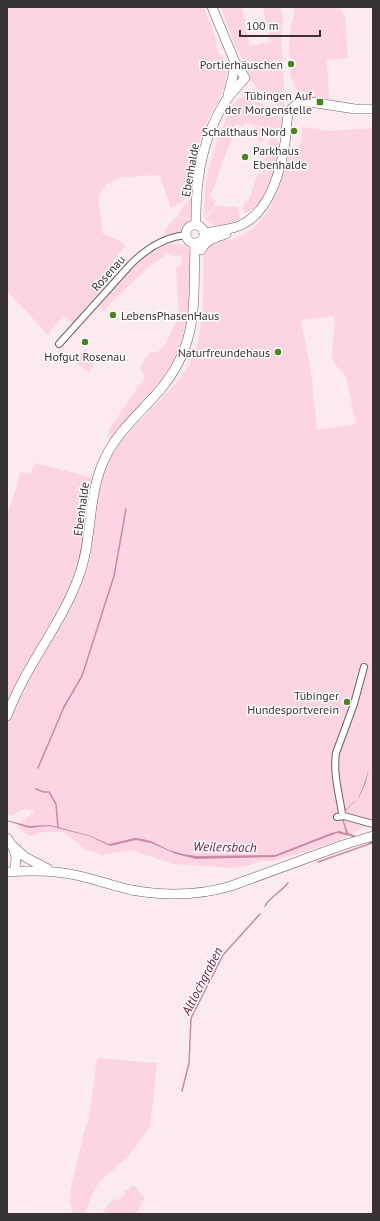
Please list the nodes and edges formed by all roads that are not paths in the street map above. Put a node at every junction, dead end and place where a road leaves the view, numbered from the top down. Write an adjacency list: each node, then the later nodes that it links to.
1 (212, 7): 2 (street)
2 (234, 60): 3 (street, Ebenhalde); 3 (street, Ebenhalde)
3 (226, 100): 5 (street, Ebenhalde)
4 (373, 109): 6 (street)
5 (196, 225): 7 (street); 8 (street)
6 (237, 227): 7 (street); 10 (street)
7 (204, 233): 9 (street)
8 (186, 235): 9 (street); 11 (street, Rosenau)
9 (195, 243): 10 (street, Ebenhalde)
10 (195, 259): 13 (street, Ebenhalde)
11 (59, 344)
12 (364, 667): 14 (street)
13 (7, 716)
14 (344, 816): 15 (street); 16 (street)
15 (337, 817)
16 (373, 824)
17 (373, 836): 21 (street)
18 (7, 838): 19 (street)
19 (13, 846): 20 (street); 21 (street)
20 (10, 870): 21 (street)
21 (55, 872)

